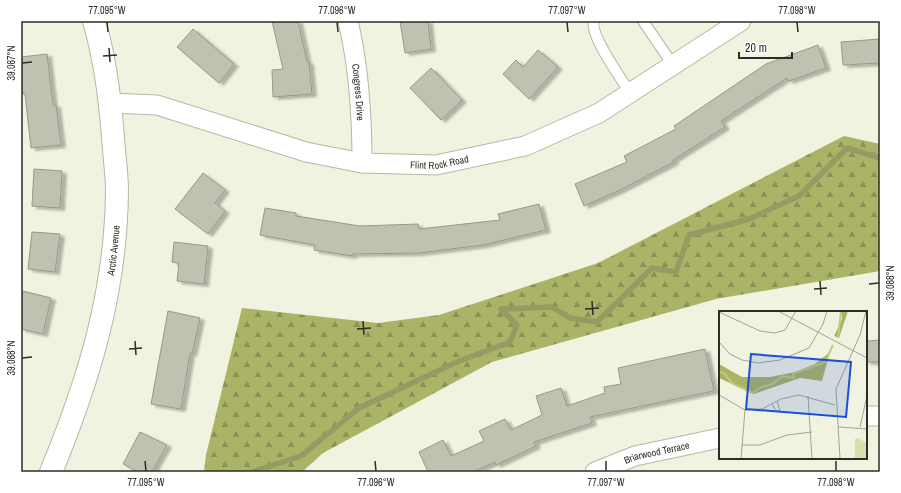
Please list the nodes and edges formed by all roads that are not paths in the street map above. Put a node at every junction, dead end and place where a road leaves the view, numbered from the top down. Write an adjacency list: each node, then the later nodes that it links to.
1 (94, 21): 8 (street, Arctic Avenue)
2 (348, 21): 9 (street, Congress Drive)
3 (594, 21): 7 (lane)
4 (643, 21): 6 (lane)
5 (741, 21): 6 (street, Flint Rock Road)
6 (673, 65): 7 (street, Flint Rock Road)
7 (630, 93): 9 (street, Flint Rock Road)
8 (111, 103): 9 (street, Flint Rock Road); 13 (street, Arctic Avenue)
9 (362, 163)
10 (867, 416): 11 (street)
11 (880, 416)
12 (719, 438): 14 (street, Briarwood Terrace)
13 (51, 472)
14 (595, 472)

